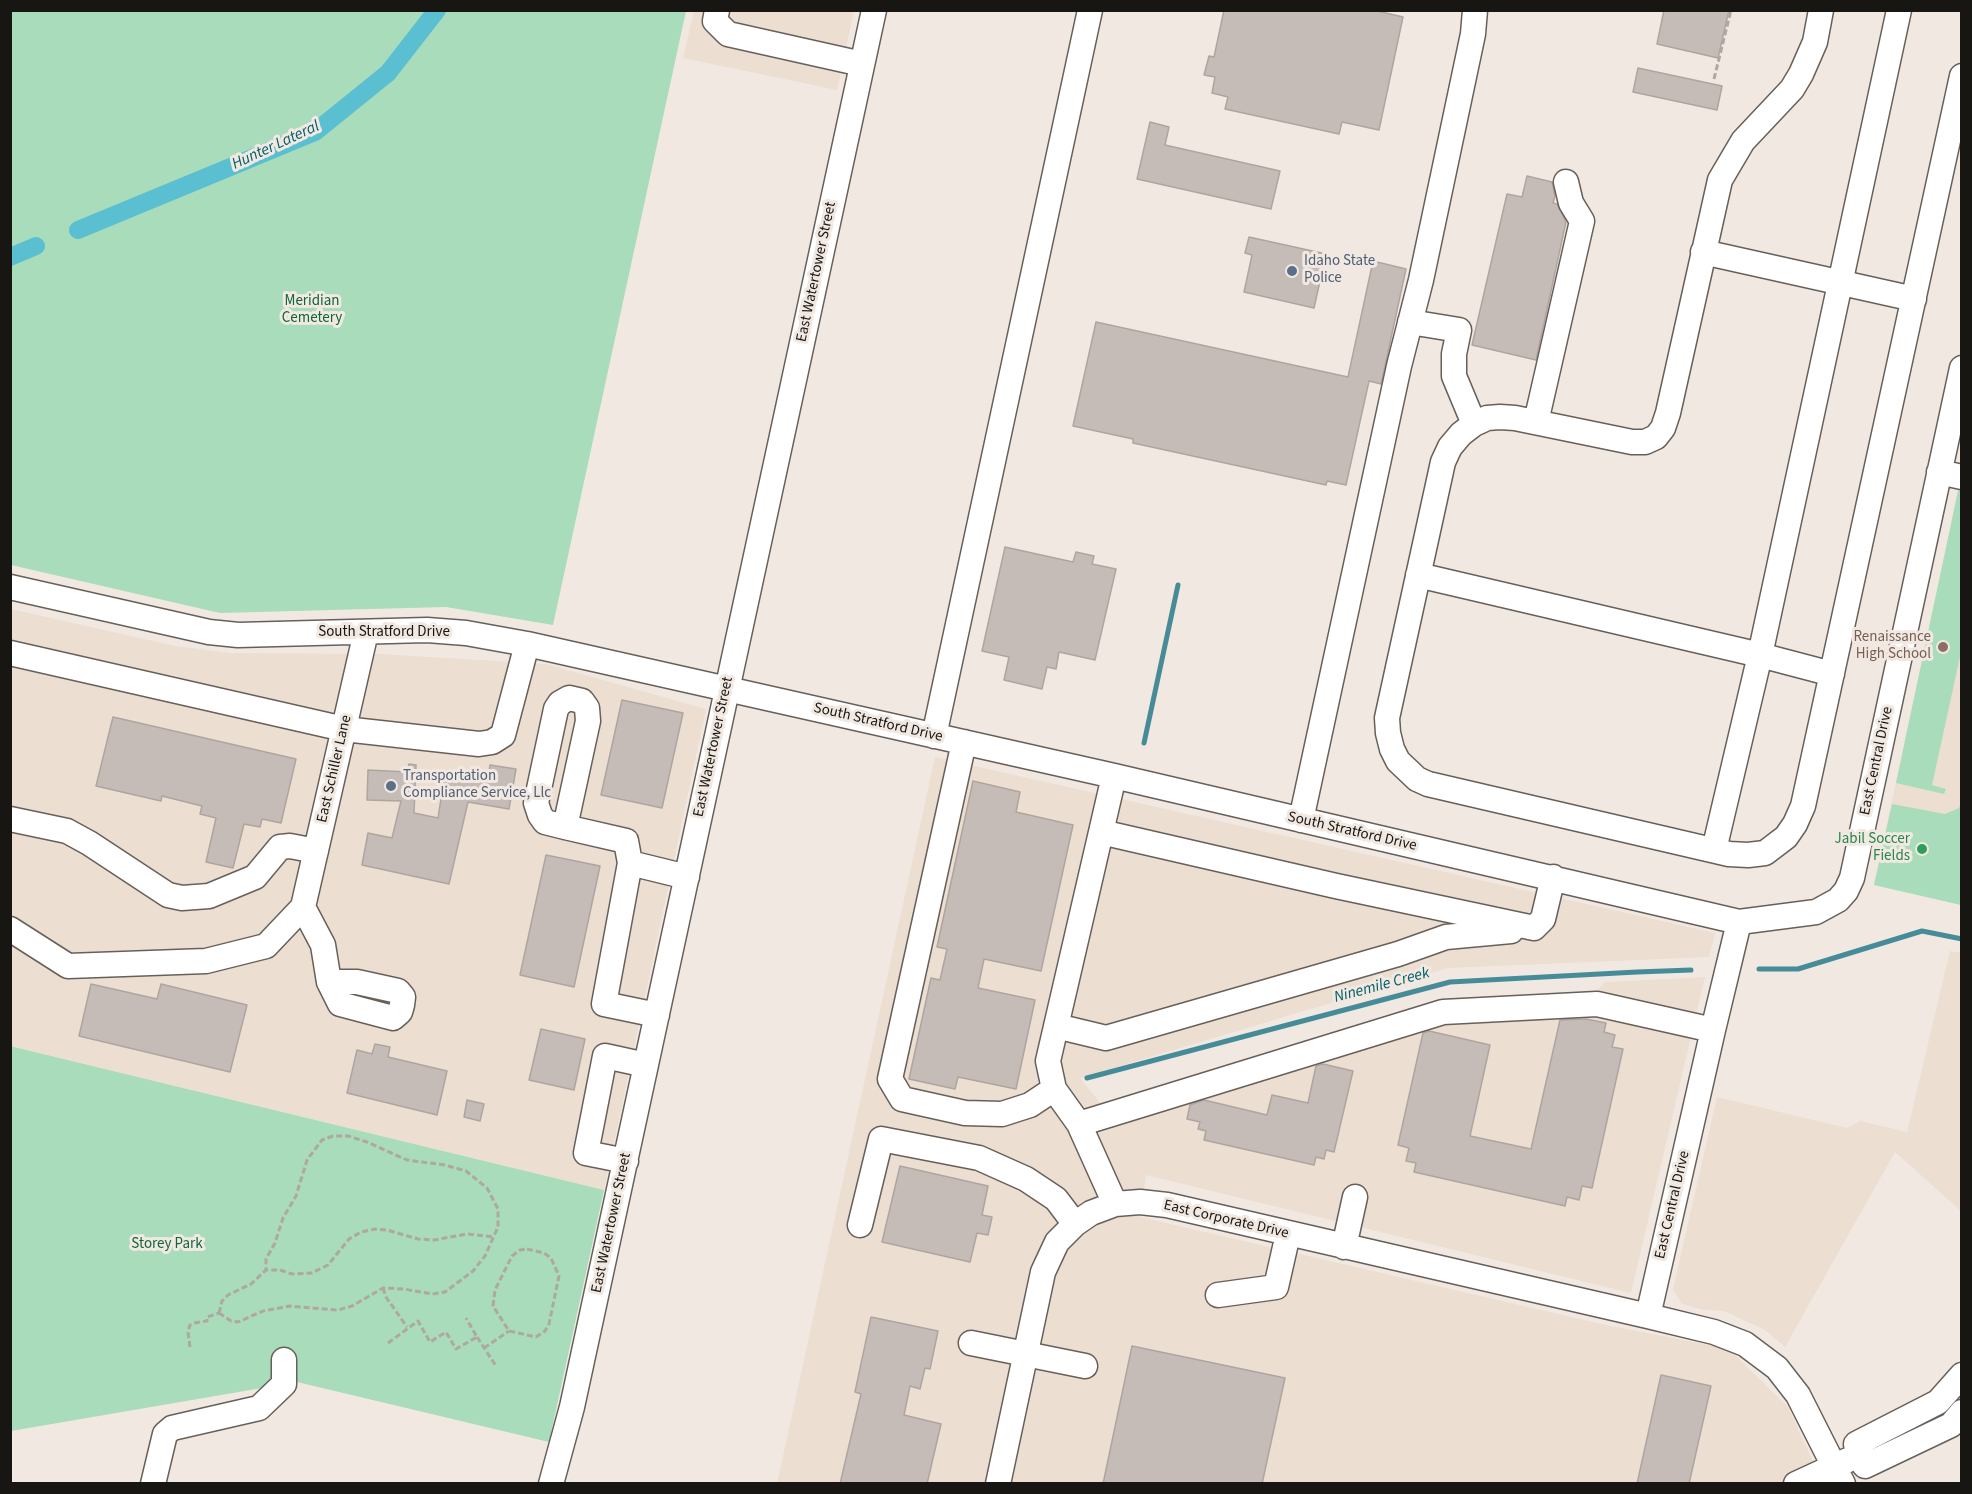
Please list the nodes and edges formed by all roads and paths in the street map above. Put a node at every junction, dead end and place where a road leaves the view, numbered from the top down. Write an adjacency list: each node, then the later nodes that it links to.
1 (717, 10): 8 (street)
2 (874, 10): 8 (street, East Watertower Street)
3 (1090, 10): 29 (street)
4 (1475, 10): 15 (street)
5 (1731, 10): 10 (path)
6 (1821, 10): 12 (street)
7 (1899, 10): 13 (street)
8 (862, 64): 27 (street, East Watertower Street)
9 (1962, 76): 14 (street)
10 (1714, 79)
11 (1566, 182): 17 (street)
12 (1703, 252): 13 (street); 17 (street)
13 (1840, 282): 14 (street); 25 (street)
14 (1914, 299): 26 (street)
15 (1410, 322): 18 (street); 33 (street)
16 (1962, 368): 19 (street, East Central Drive)
17 (1536, 422): 18 (street)
18 (1473, 424): 20 (street)
19 (1950, 474): 42 (street, East Central Drive)
20 (1418, 574): 25 (street); 36 (street)
21 (10, 587): 22 (street, South Stratford Drive)
22 (366, 632): 23 (street, South Stratford Drive); 28 (street, East Schiller Lane)
23 (526, 644): 27 (street, South Stratford Drive); 28 (street)
24 (10, 653): 28 (street)
25 (1760, 655): 26 (street); 36 (street)
26 (1832, 674): 36 (street)
27 (727, 688): 29 (street, South Stratford Drive); 39 (street, East Watertower Street)
28 (344, 729): 37 (street, East Schiller Lane)
29 (934, 736): 30 (street, South Stratford Drive)
30 (964, 742): 31 (street, South Stratford Drive); 50 (street)
31 (1114, 776): 33 (street, South Stratford Drive); 35 (street)
32 (10, 819): 37 (street)
33 (1301, 820): 40 (street, South Stratford Drive)
34 (565, 827): 38 (street)
35 (1101, 832): 43 (street); 47 (street)
36 (1714, 850)
37 (316, 851): 41 (street, East Schiller Lane)
38 (630, 863): 39 (street); 46 (street)
39 (687, 877): 46 (street, East Watertower Street)
40 (1553, 878): 42 (street, South Stratford Drive); 43 (street)
41 (303, 907): 44 (street); 45 (street)
42 (1739, 922): 48 (street, East Central Drive)
43 (1534, 928): 47 (street)
44 (10, 929)
45 (329, 982)
46 (657, 1015): 49 (street, East Watertower Street)
47 (1056, 1026): 50 (street)
48 (1713, 1030): 51 (street); 64 (street, East Central Drive)
49 (646, 1065): 52 (street, East Watertower Street); 52 (street)
50 (1054, 1089): 51 (street)
51 (1079, 1124): 54 (street)
52 (626, 1161): 82 (street, East Watertower Street)
53 (1355, 1197): 59 (street)
54 (1115, 1204): 55 (street, East Corporate Drive); 57 (street, East Corporate Drive)
55 (1076, 1224): 56 (street); 73 (street, East Corporate Drive)
56 (860, 1225)
57 (1288, 1234): 59 (street, East Corporate Drive); 62 (street)
58 (494, 1238): 60 (path); 60 (path); 61 (path)
59 (1344, 1246): 64 (street, East Corporate Drive)
60 (266, 1270): 63 (path)
61 (383, 1288): 63 (path); 66 (path)
62 (1218, 1295)
63 (219, 1313): 71 (path)
64 (1648, 1316): 80 (street, East Corporate Drive)
65 (466, 1317): 68 (path)
66 (408, 1327): 68 (path); 70 (path)
67 (509, 1331): 67 (path); 72 (path)
68 (477, 1337): 72 (path)
69 (971, 1342): 73 (street)
70 (388, 1343)
71 (190, 1347)
72 (484, 1348): 75 (path)
73 (1025, 1354): 76 (street); 83 (street, East Corporate Drive)
74 (284, 1360): 81 (street)
75 (496, 1366)
76 (1085, 1366)
77 (1962, 1375): 79 (street)
78 (1962, 1412): 79 (street)
79 (1858, 1456): 80 (street)
80 (1838, 1474): 84 (street)
81 (153, 1484)
82 (551, 1484)
83 (998, 1484)
84 (1796, 1484)

